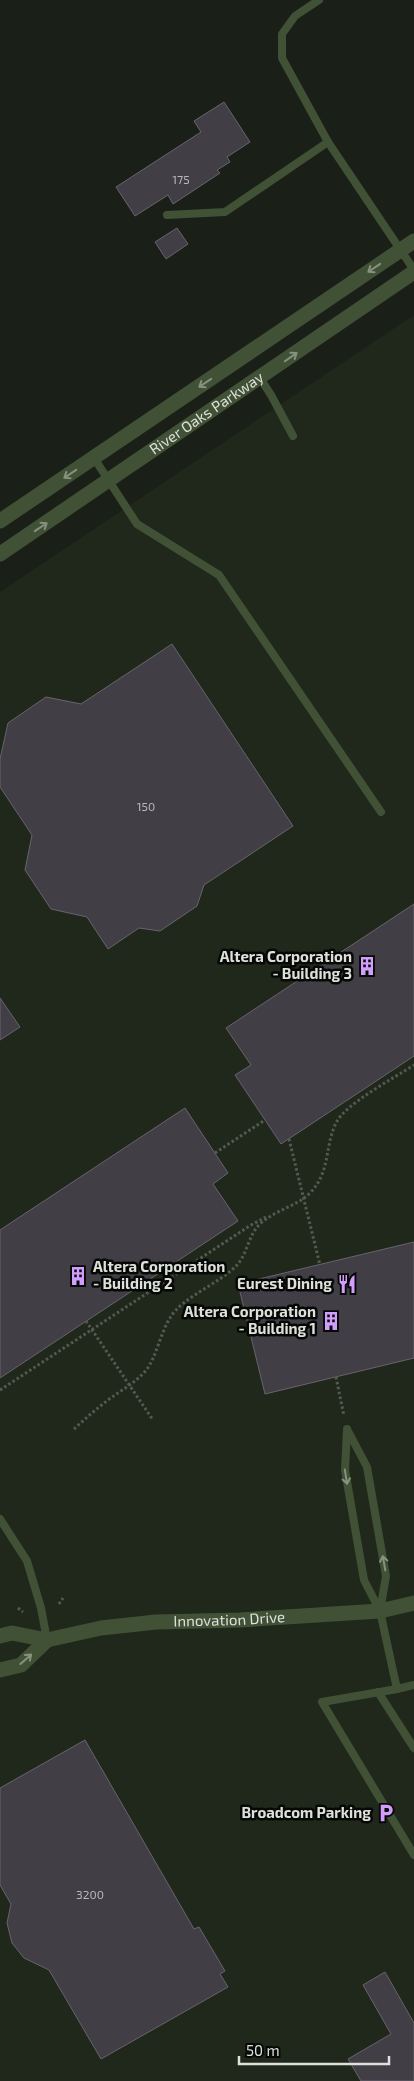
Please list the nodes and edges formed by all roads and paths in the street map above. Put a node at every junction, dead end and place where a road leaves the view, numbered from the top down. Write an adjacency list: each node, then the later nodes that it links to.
1 (319, 0): 2 (lane)
2 (328, 142): 3 (lane); 4 (lane)
3 (167, 215)
4 (408, 245): 5 (lane); 6 (street, River Oaks Parkway, one-way to 6)
5 (414, 271): 7 (street, River Oaks Parkway, one-way to 5)
6 (245, 355): 7 (street); 9 (street, River Oaks Parkway, one-way to 9)
7 (260, 378): 8 (lane); 10 (street, River Oaks Parkway)
8 (293, 436)
9 (94, 458): 10 (lane); 11 (street, River Oaks Parkway, one-way to 11)
10 (108, 481): 12 (street, River Oaks Parkway, one-way to 10); 13 (lane)
11 (0, 522)
12 (0, 554)
13 (381, 812)
14 (414, 1065): 18 (path)
15 (265, 1120): 17 (path)
16 (288, 1139): 19 (path)
17 (214, 1153)
18 (270, 1215): 21 (path); 23 (path)
19 (320, 1265)
20 (86, 1321): 21 (path)
21 (92, 1329): 23 (path); 24 (path)
22 (336, 1377): 26 (path)
23 (129, 1387): 25 (path); 27 (path)
24 (0, 1390)
25 (153, 1420)
26 (348, 1429): 33 (lane, one-way to 33); 33 (lane, one-way to 26)
27 (74, 1430)
28 (0, 1519): 36 (lane)
29 (63, 1598): 31 (path)
30 (414, 1603): 33 (street, Innovation Drive)
31 (59, 1604)
32 (18, 1608): 34 (path)
33 (380, 1611): 36 (street, Innovation Drive); 39 (lane)
34 (24, 1612)
35 (0, 1636): 36 (street, Innovation Drive)
36 (47, 1640): 37 (street, one-way to 36)
37 (0, 1670)
38 (414, 1685): 39 (lane)
39 (397, 1689): 40 (lane)
40 (378, 1692): 41 (lane); 42 (lane)
41 (414, 1748)
42 (414, 1855)

